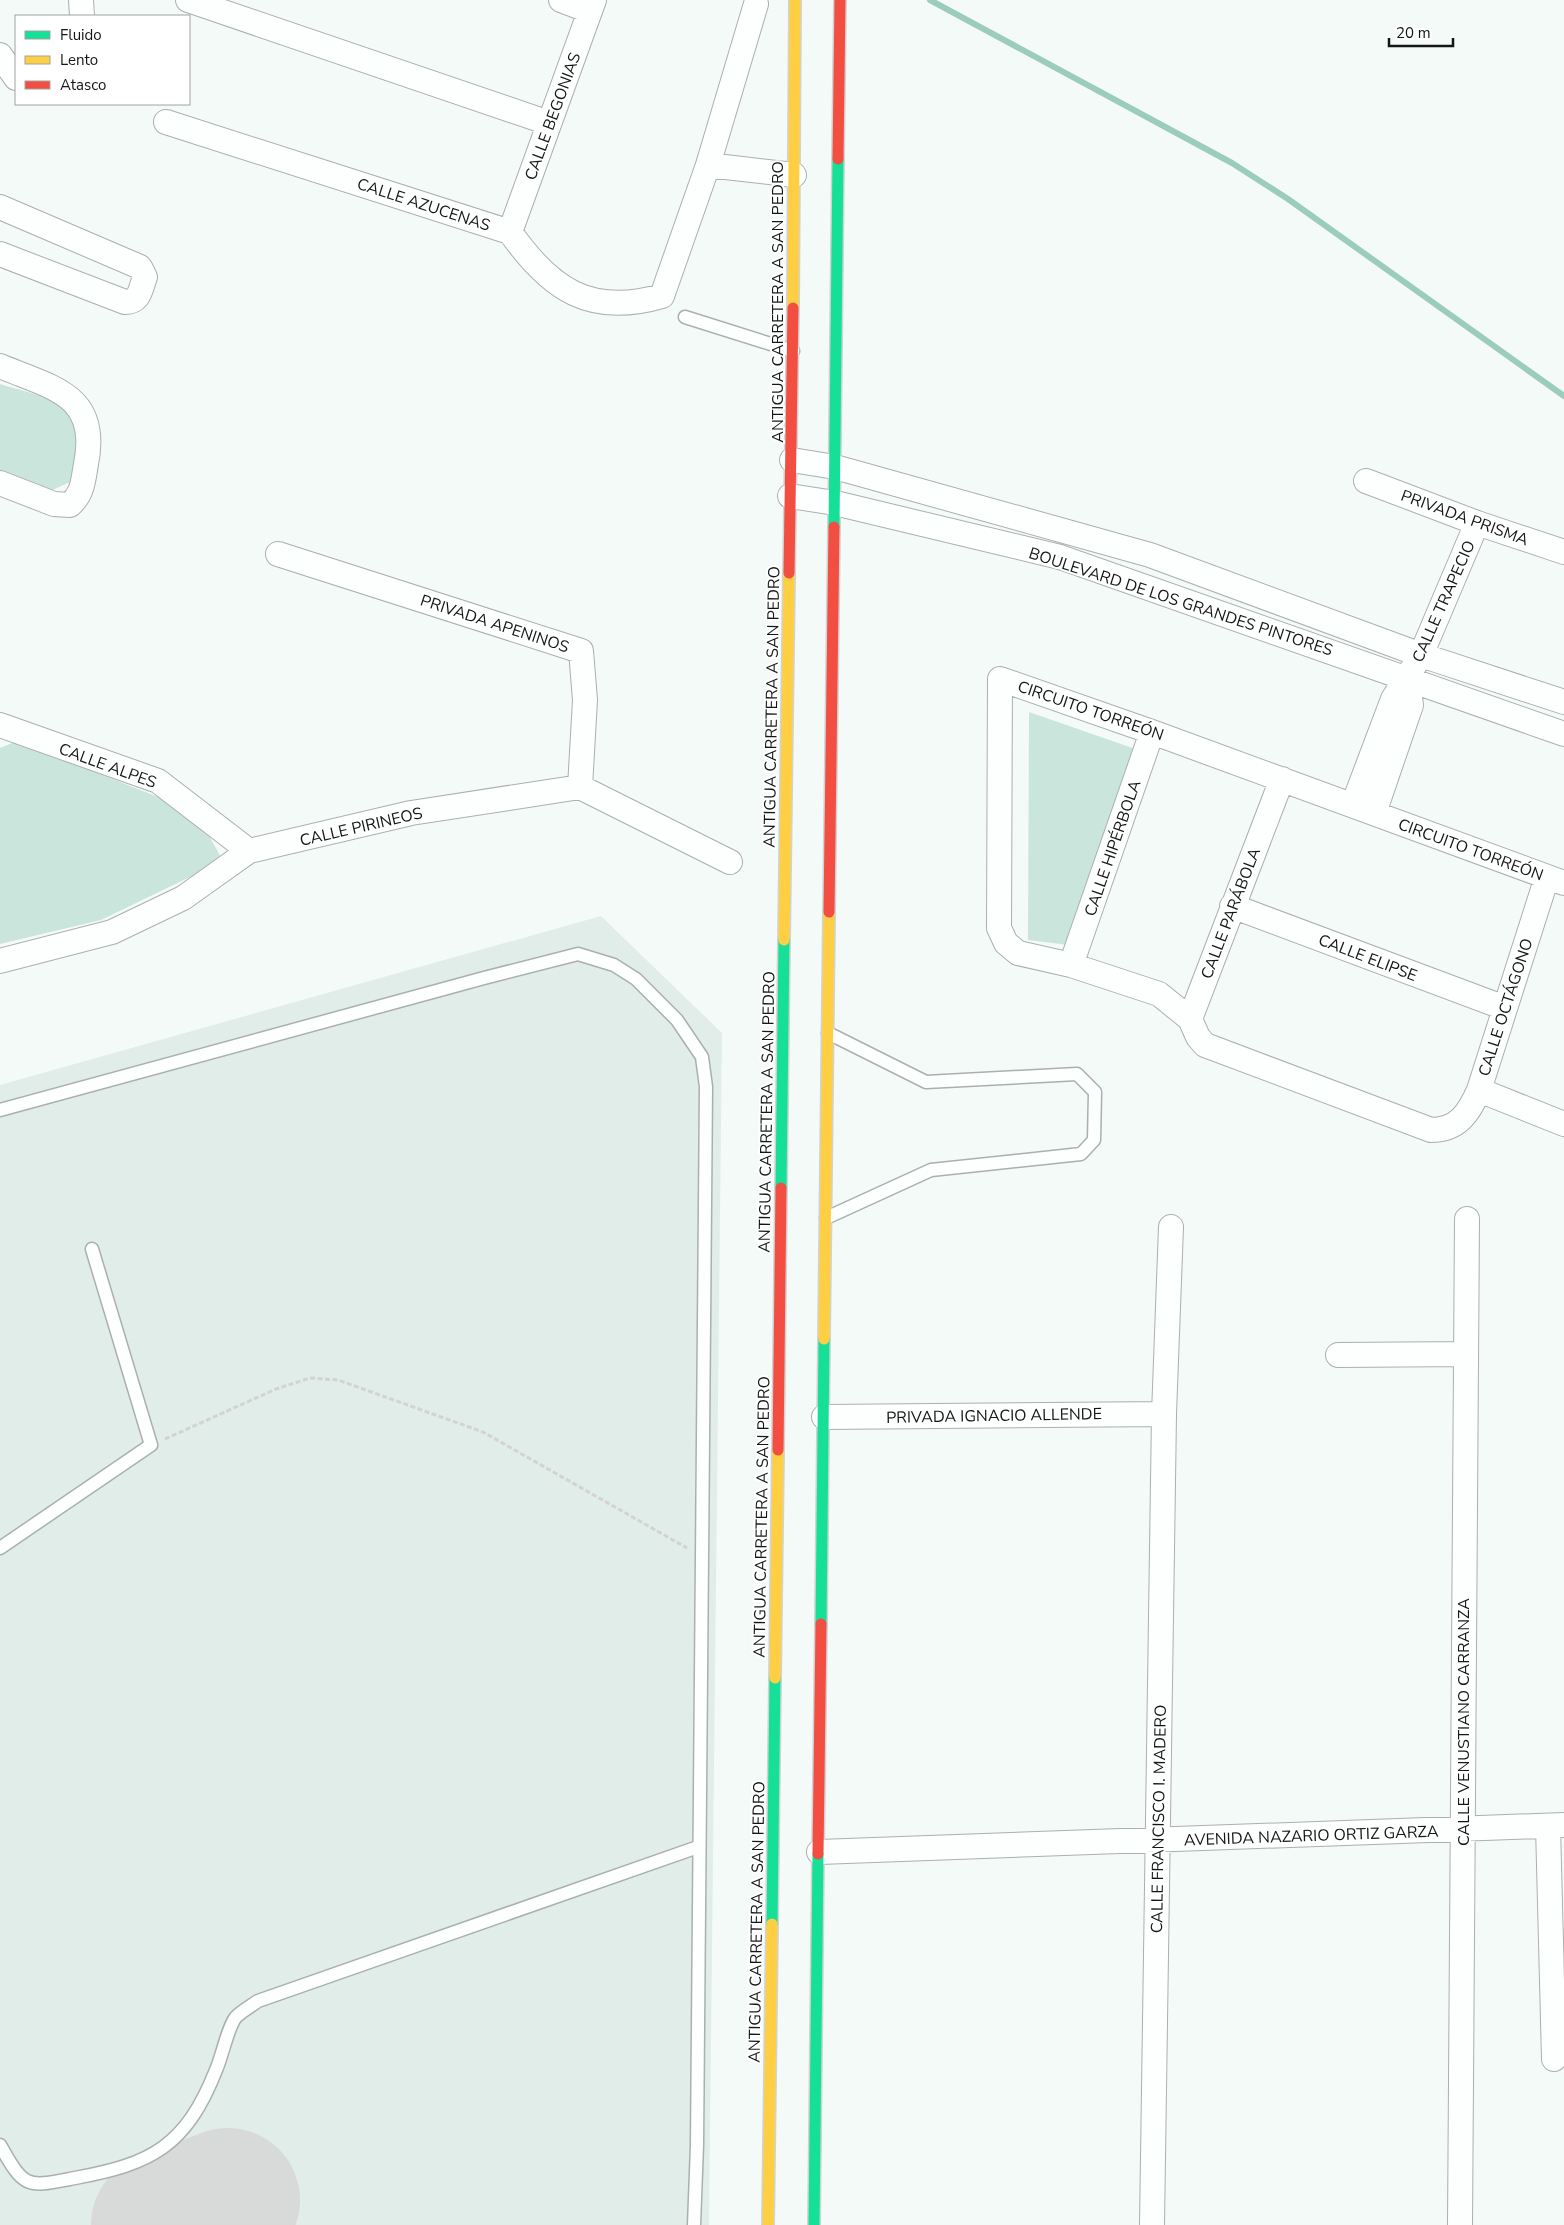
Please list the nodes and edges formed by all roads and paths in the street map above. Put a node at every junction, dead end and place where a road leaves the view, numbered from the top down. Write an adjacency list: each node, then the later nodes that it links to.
1 (82, 0): 8 (street)
2 (188, 0): 12 (street)
3 (561, 0): 7 (street)
4 (795, 0): 14 (main road, ANTIGUA CARRETERA A SAN PEDRO)
5 (840, 0): 22 (main road)
6 (756, 4): 13 (street)
7 (592, 5): 12 (street, CALLE BEGONIAS)
8 (82, 15)
9 (0, 55): 10 (street)
10 (15, 77)
11 (166, 122): 16 (street, CALLE AZUCENAS)
12 (549, 123): 16 (street, CALLE BEGONIAS)
13 (708, 165): 14 (street); 16 (street, CALLE AZUCENAS)
14 (794, 175): 19 (main road, ANTIGUA CARRETERA A SAN PEDRO)
15 (0, 207): 17 (street)
16 (510, 232)
17 (0, 254)
18 (684, 318): 19 (lane)
19 (793, 351): 21 (main road, ANTIGUA CARRETERA A SAN PEDRO)
20 (0, 366): 24 (street)
21 (792, 460): 22 (street, BOULEVARD DE LOS GRANDES PINTORES); 25 (main road, ANTIGUA CARRETERA A SAN PEDRO)
22 (835, 467): 26 (main road); 30 (street, BOULEVARD DE LOS GRANDES PINTORES)
23 (1366, 481): 27 (street, PRIVADA PRISMA)
24 (0, 482)
25 (790, 496): 26 (street, BOULEVARD DE LOS GRANDES PINTORES); 68 (main road, ANTIGUA CARRETERA A SAN PEDRO)
26 (835, 503): 31 (street, BOULEVARD DE LOS GRANDES PINTORES); 47 (main road)
27 (1477, 523): 28 (street, PRIVADA PRISMA); 30 (street, CALLE TRAPECIO)
28 (1564, 552)
29 (278, 554): 37 (street, PRIVADA APENINOS)
30 (1421, 654): 31 (street, CALLE TRAPECIO); 32 (street, BOULEVARD DE LOS GRANDES PINTORES)
31 (1407, 677): 35 (street, BOULEVARD DE LOS GRANDES PINTORES); 38 (street, CALLE TRAPECIO)
32 (1564, 702)
33 (2, 728): 39 (street, CALLE ALPES)
34 (1152, 732): 36 (street, CIRCUITO TORREÓN); 44 (street, CALLE HIPÉRBOLA); 44 (street, CIRCUITO TORREÓN)
35 (1564, 734)
36 (1282, 779): 38 (street, CIRCUITO TORREÓN); 42 (street, CALLE PARÁBOLA)
37 (580, 787): 39 (street, CALLE PIRINEOS); 40 (street)
38 (1364, 809): 41 (street, CIRCUITO TORREÓN)
39 (250, 851): 43 (street, CALLE PIRINEOS)
40 (730, 862)
41 (1556, 880): 45 (street, CALLE OCTÁGONO)
42 (1232, 906): 45 (street, CALLE ELIPSE); 46 (street, CALLE PARÁBOLA)
43 (0, 961)
44 (1071, 965): 46 (street, CIRCUITO TORREÓN)
45 (1505, 1008): 48 (street, CALLE OCTÁGONO)
46 (1190, 1019): 48 (street, CALLE OCTÁGONO)
47 (828, 1033): 51 (main road); 51 (lane)
48 (1479, 1090): 50 (street)
49 (0, 1110): 61 (lane)
50 (1564, 1124)
51 (826, 1218): 58 (main road)
52 (1467, 1219): 55 (street, CALLE VENUSTIANO CARRANZA)
53 (1170, 1227): 57 (street, CALLE FRANCISCO I. MADERO)
54 (92, 1249): 59 (lane)
55 (1466, 1354): 56 (street); 63 (street, CALLE VENUSTIANO CARRANZA)
56 (1338, 1355)
57 (1164, 1414): 58 (street, PRIVADA IGNACIO ALLENDE); 64 (street, CALLE FRANCISCO I. MADERO)
58 (824, 1417): 66 (main road)
59 (151, 1445): 60 (lane); 61 (path)
60 (0, 1548)
61 (702, 1556): 65 (lane)
62 (1556, 1825): 63 (street, AVENIDA NAZARIO ORTIZ GARZA); 67 (street)
63 (1463, 1828): 64 (street, AVENIDA NAZARIO ORTIZ GARZA); 75 (street, CALLE VENUSTIANO CARRANZA)
64 (1158, 1841): 66 (street, AVENIDA NAZARIO ORTIZ GARZA); 74 (street, CALLE FRANCISCO I. MADERO)
65 (698, 1847): 69 (lane); 71 (lane)
66 (819, 1852): 73 (main road)
67 (1554, 2059)
68 (770, 2081): 70 (main road); 72 (main road, ANTIGUA CARRETERA A SAN PEDRO)
69 (0, 2145)
70 (781, 2161)
71 (694, 2225)
72 (768, 2225)
73 (814, 2225)
74 (1152, 2225)
75 (1460, 2225)

